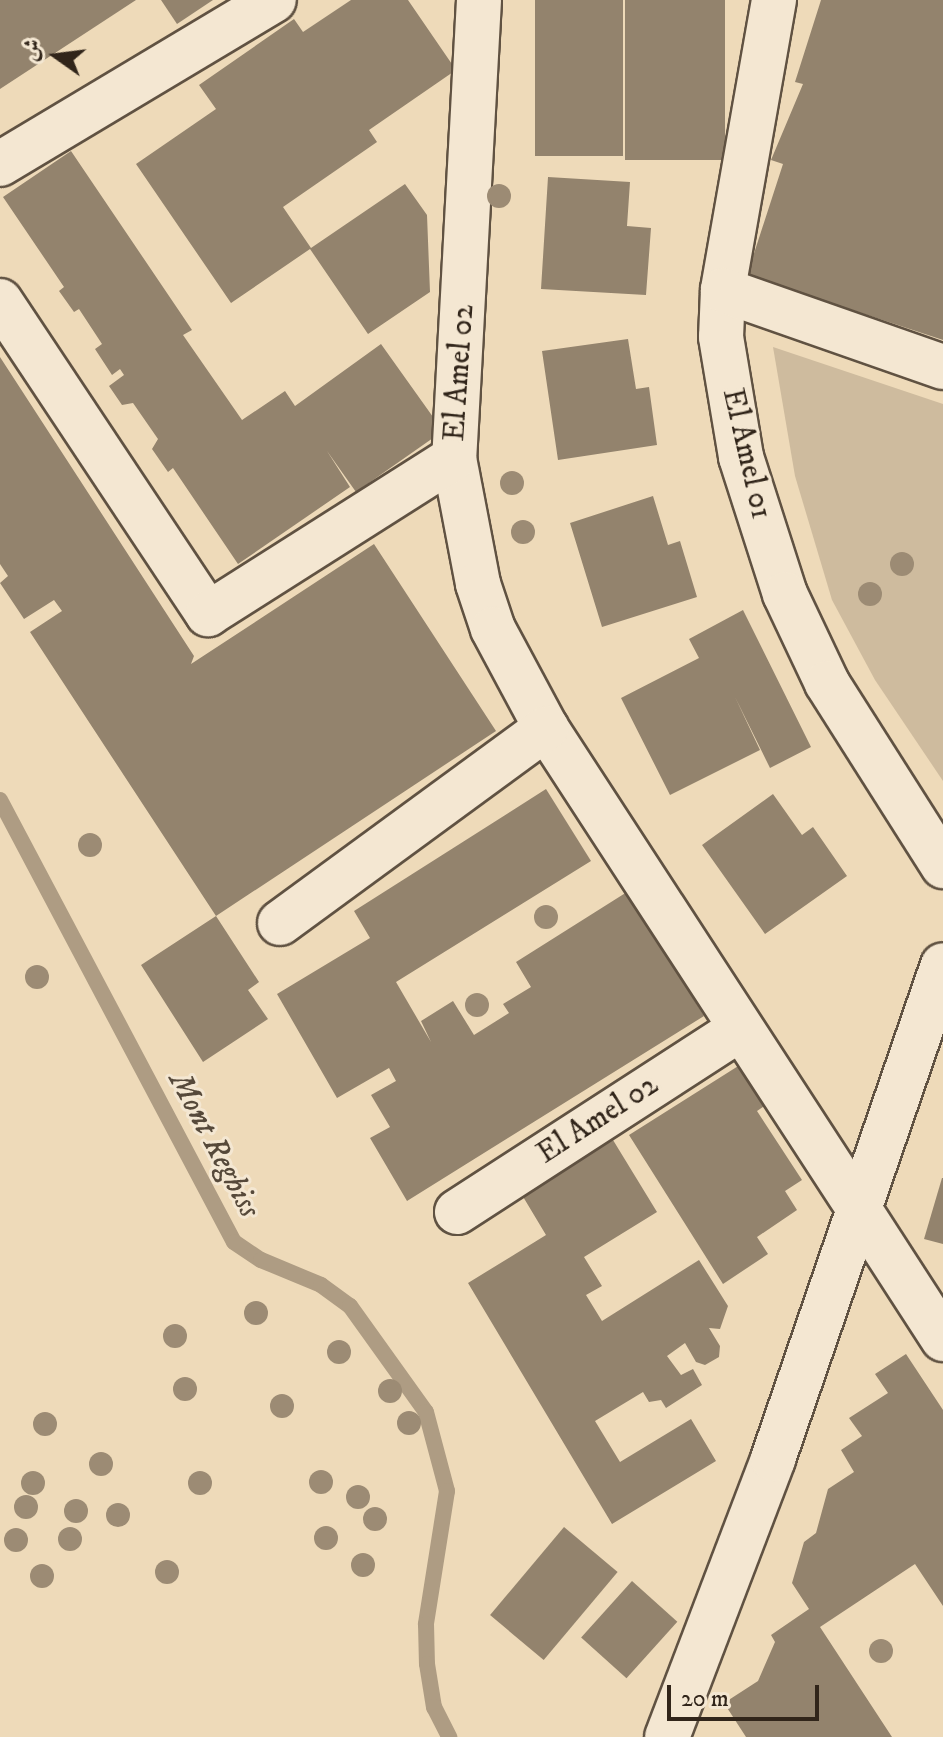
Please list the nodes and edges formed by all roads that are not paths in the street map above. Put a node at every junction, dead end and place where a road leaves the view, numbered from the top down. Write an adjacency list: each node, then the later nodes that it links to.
1 (274, 0): 4 (street)
2 (479, 0): 8 (street, El Amel 02)
3 (774, 0): 5 (street, El Amel 01)
4 (0, 164)
5 (723, 290): 7 (street); 10 (street, El Amel 01)
6 (0, 301): 8 (street)
7 (943, 367)
8 (454, 458): 9 (street, El Amel 02)
9 (546, 728): 11 (street); 13 (street, El Amel 02)
10 (943, 866)
11 (280, 923)
12 (943, 965): 14 (street)
13 (740, 1029): 14 (street, El Amel 02); 15 (street, El Amel 02)
14 (859, 1209): 16 (street, El Amel 02); 17 (street)
15 (457, 1212)
16 (943, 1339)
17 (667, 1737)

